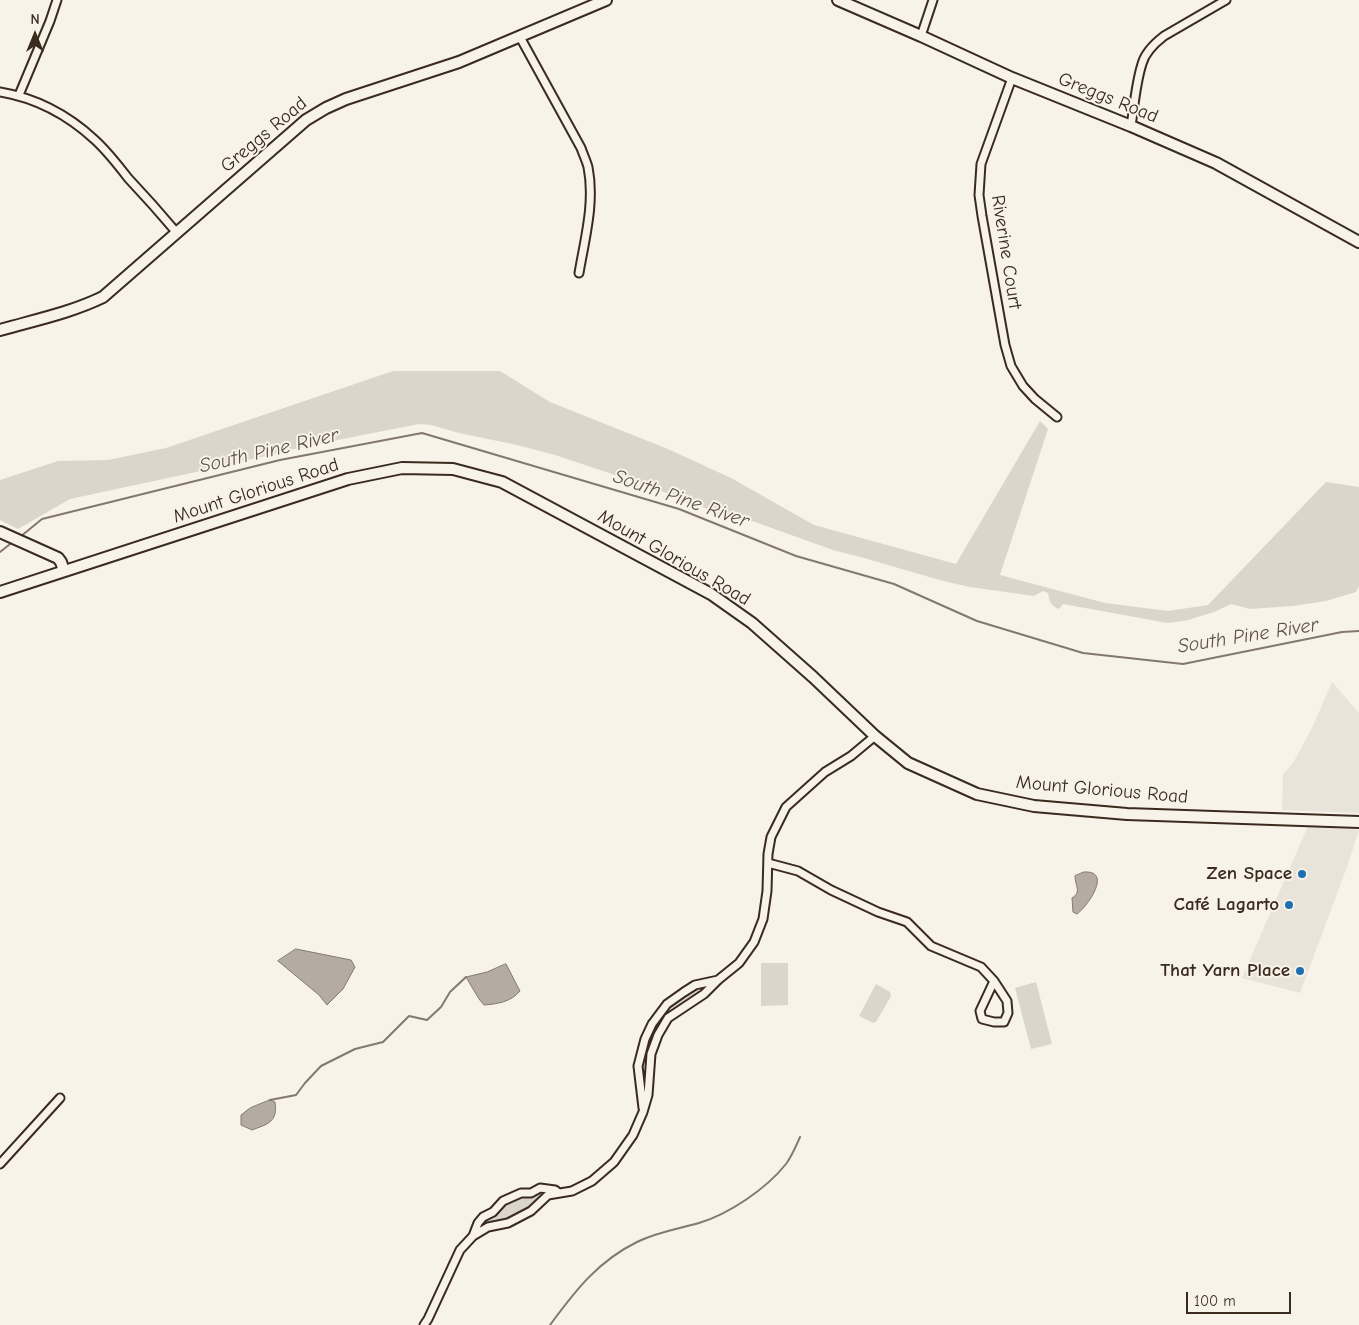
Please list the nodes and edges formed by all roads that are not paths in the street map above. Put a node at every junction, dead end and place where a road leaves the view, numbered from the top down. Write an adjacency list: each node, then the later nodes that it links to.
1 (57, 0): 10 (street)
2 (606, 0): 7 (main road, Greggs Road)
3 (838, 0): 6 (main road, Greggs Road)
4 (933, 0): 6 (street)
5 (1226, 0): 11 (street)
6 (921, 36): 8 (main road, Greggs Road)
7 (520, 37): 12 (main road, Greggs Road); 14 (street)
8 (1012, 78): 11 (main road, Greggs Road); 16 (street, Riverine Court)
9 (0, 92): 10 (street)
10 (19, 95): 12 (street)
11 (1131, 126): 13 (main road, Greggs Road)
12 (177, 233): 15 (main road, Greggs Road)
13 (1359, 242)
14 (579, 273)
15 (0, 330)
16 (1057, 416)
17 (0, 532): 18 (main road)
18 (64, 571): 19 (main road, Mount Glorious Road); 20 (main road, Mount Glorious Road)
19 (0, 592)
20 (875, 736): 21 (main road, Mount Glorious Road); 22 (street)
21 (1359, 822)
22 (768, 863): 23 (street); 24 (street)
23 (718, 980): 25 (street); 26 (street)
24 (994, 981): 24 (street)
25 (644, 1039): 26 (street); 28 (street)
26 (655, 1044): 28 (street)
27 (60, 1098): 29 (street)
28 (643, 1112): 30 (street)
29 (0, 1164)
30 (560, 1193): 31 (street); 31 (street)
31 (473, 1236): 32 (street)
32 (424, 1325)

